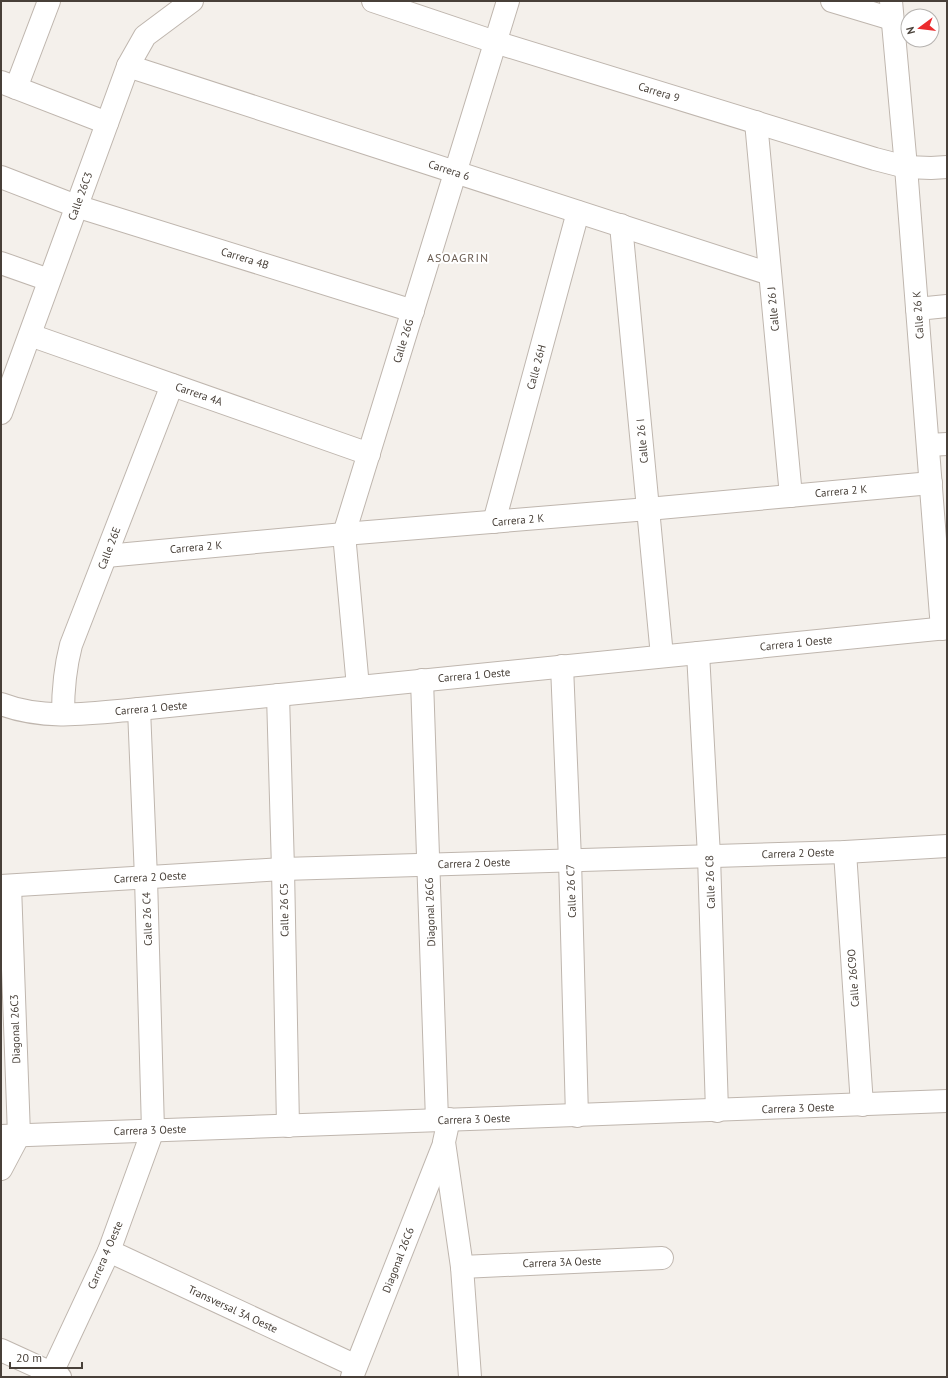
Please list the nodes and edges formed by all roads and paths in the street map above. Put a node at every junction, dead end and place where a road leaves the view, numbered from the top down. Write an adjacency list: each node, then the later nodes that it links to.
1 (49, 1): 9 (street)
2 (192, 1): 8 (street, Calle 26C3)
3 (373, 1): 7 (street, Carrera 9)
4 (508, 1): 7 (street, Calle 26G)
5 (832, 1): 6 (street)
6 (891, 10): 12 (street, Calle 26 K)
7 (495, 42): 10 (street, Carrera 9); 14 (street, Calle 26G)
8 (128, 66): 11 (street, Calle 26C3); 14 (street, Carrera 6)
9 (9, 85): 11 (street)
10 (756, 122): 12 (street, Carrera 9); 20 (street, Calle 26 J)
11 (107, 123): 16 (street, Calle 26C3)
12 (906, 167): 13 (street, Carrera 9); 23 (street, Calle 26 K)
13 (947, 167)
14 (455, 172): 17 (street, Carrera 6); 24 (street, Calle 26G)
15 (1, 177): 16 (street, Carrera 4B)
16 (76, 206): 21 (street, Calle 26C3); 24 (street, Carrera 4B)
17 (578, 212): 18 (street, Carrera 6); 33 (street, Calle 26H)
18 (621, 226): 20 (street, Carrera 6); 32 (street, Calle 26 I)
19 (1, 263): 21 (street)
20 (770, 274): 31 (street, Calle 26 J)
21 (49, 280): 25 (street, Calle 26C3)
22 (947, 306): 23 (street)
23 (917, 309): 28 (street, Calle 26 K)
24 (413, 311): 29 (street, Calle 26G)
25 (30, 335): 26 (street, Carrera 4A); 27 (street, Calle 26C3)
26 (172, 385): 29 (street, Carrera 4A); 35 (street, Calle 26E)
27 (1, 413)
28 (937, 445): 30 (street, Calle 26 K)
29 (369, 454): 34 (street, Calle 26G)
30 (930, 483): 31 (street, Carrera 2 K); 36 (street, Calle 26 K)
31 (791, 496): 32 (street, Carrera 2 K)
32 (648, 509): 33 (street, Carrera 2 K); 38 (street, Calle 26 I)
33 (494, 522): 34 (street, Carrera 2 K)
34 (344, 534): 35 (street, Carrera 2 K); 41 (street, Calle 26G)
35 (106, 556): 45 (street, Calle 26E)
36 (945, 629): 37 (street, Carrera 1 Oeste)
37 (698, 653): 38 (street, Carrera 1 Oeste); 48 (street, Calle 26 C8)
38 (662, 656): 39 (street, Carrera 1 Oeste)
39 (562, 666): 40 (street, Carrera 1 Oeste); 49 (street, Calle 26 C7)
40 (422, 680): 41 (street, Carrera 1 Oeste); 50 (street, Diagonal 26C6)
41 (358, 687): 42 (street, Carrera 1 Oeste)
42 (278, 695): 44 (street, Carrera 1 Oeste); 51 (street, Calle 26 C5)
43 (1, 704): 45 (street, Carrera 1 Oeste)
44 (139, 709): 45 (street, Carrera 1 Oeste); 52 (street, Calle 26 C4)
45 (63, 714)
46 (947, 846): 47 (street, Carrera 2 Oeste)
47 (844, 852): 48 (street, Carrera 2 Oeste); 55 (street, Calle 26C9O)
48 (709, 856): 49 (street, Carrera 2 Oeste); 56 (street, Calle 26 C8)
49 (570, 860): 50 (street, Carrera 2 Oeste); 57 (street, Calle 26 C7)
50 (428, 865): 51 (street, Carrera 2 Oeste); 58 (street, Diagonal 26C6)
51 (283, 869): 52 (street, Carrera 2 Oeste); 59 (street, Calle 26 C5)
52 (146, 878): 53 (street, Carrera 2 Oeste); 60 (street, Calle 26 C4)
53 (6, 886): 61 (street, Diagonal 26C3)
54 (947, 1102): 55 (street, Carrera 3 Oeste)
55 (862, 1105): 56 (street, Carrera 3 Oeste)
56 (718, 1111): 57 (street, Carrera 3 Oeste)
57 (577, 1116): 58 (street, Carrera 3 Oeste)
58 (443, 1120): 59 (street, Carrera 3 Oeste); 62 (street, Diagonal 26C6)
59 (288, 1126): 60 (street, Carrera 3 Oeste)
60 (153, 1130): 61 (street, Carrera 3 Oeste); 64 (street, Carrera 4 Oeste)
61 (10, 1136): 63 (street, Diagonal 26C3)
62 (444, 1142): 66 (street, Diagonal 26C6); 68 (street, Diagonal 26C6)
63 (1, 1169)
64 (109, 1251): 68 (street, Transversal 3A Oeste); 69 (street, Carrera 4 Oeste)
65 (662, 1258): 66 (street, Carrera 3A Oeste)
66 (462, 1267): 70 (street, Diagonal 26C6)
67 (1, 1350): 69 (street)
68 (354, 1371)
69 (54, 1376)
70 (470, 1377)

